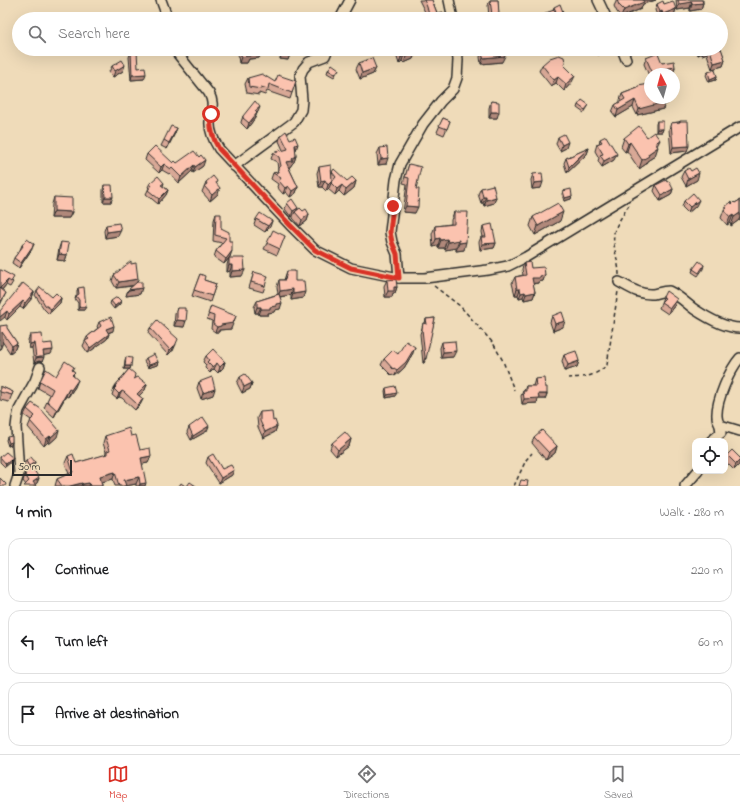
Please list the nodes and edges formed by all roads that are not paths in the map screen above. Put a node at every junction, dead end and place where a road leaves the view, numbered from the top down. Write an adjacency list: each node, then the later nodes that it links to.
1 (161, 0): 5 (street)
2 (350, 0): 6 (street)
3 (449, 0): 7 (street)
4 (598, 0): 8 (street)
5 (165, 12)
6 (344, 12)
7 (452, 12)
8 (604, 12)
9 (179, 56): 13 (street)
10 (325, 56): 13 (street)
11 (458, 56): 14 (street)
12 (740, 127): 14 (street)
13 (234, 166): 14 (street)
14 (399, 278)
15 (619, 282): 16 (street)
16 (740, 328)
17 (740, 358): 19 (street)
18 (40, 367): 23 (street)
19 (720, 425): 20 (street); 21 (street)
20 (740, 431)
21 (715, 438)
22 (695, 474): 24 (street)
23 (15, 486)
24 (685, 486)

